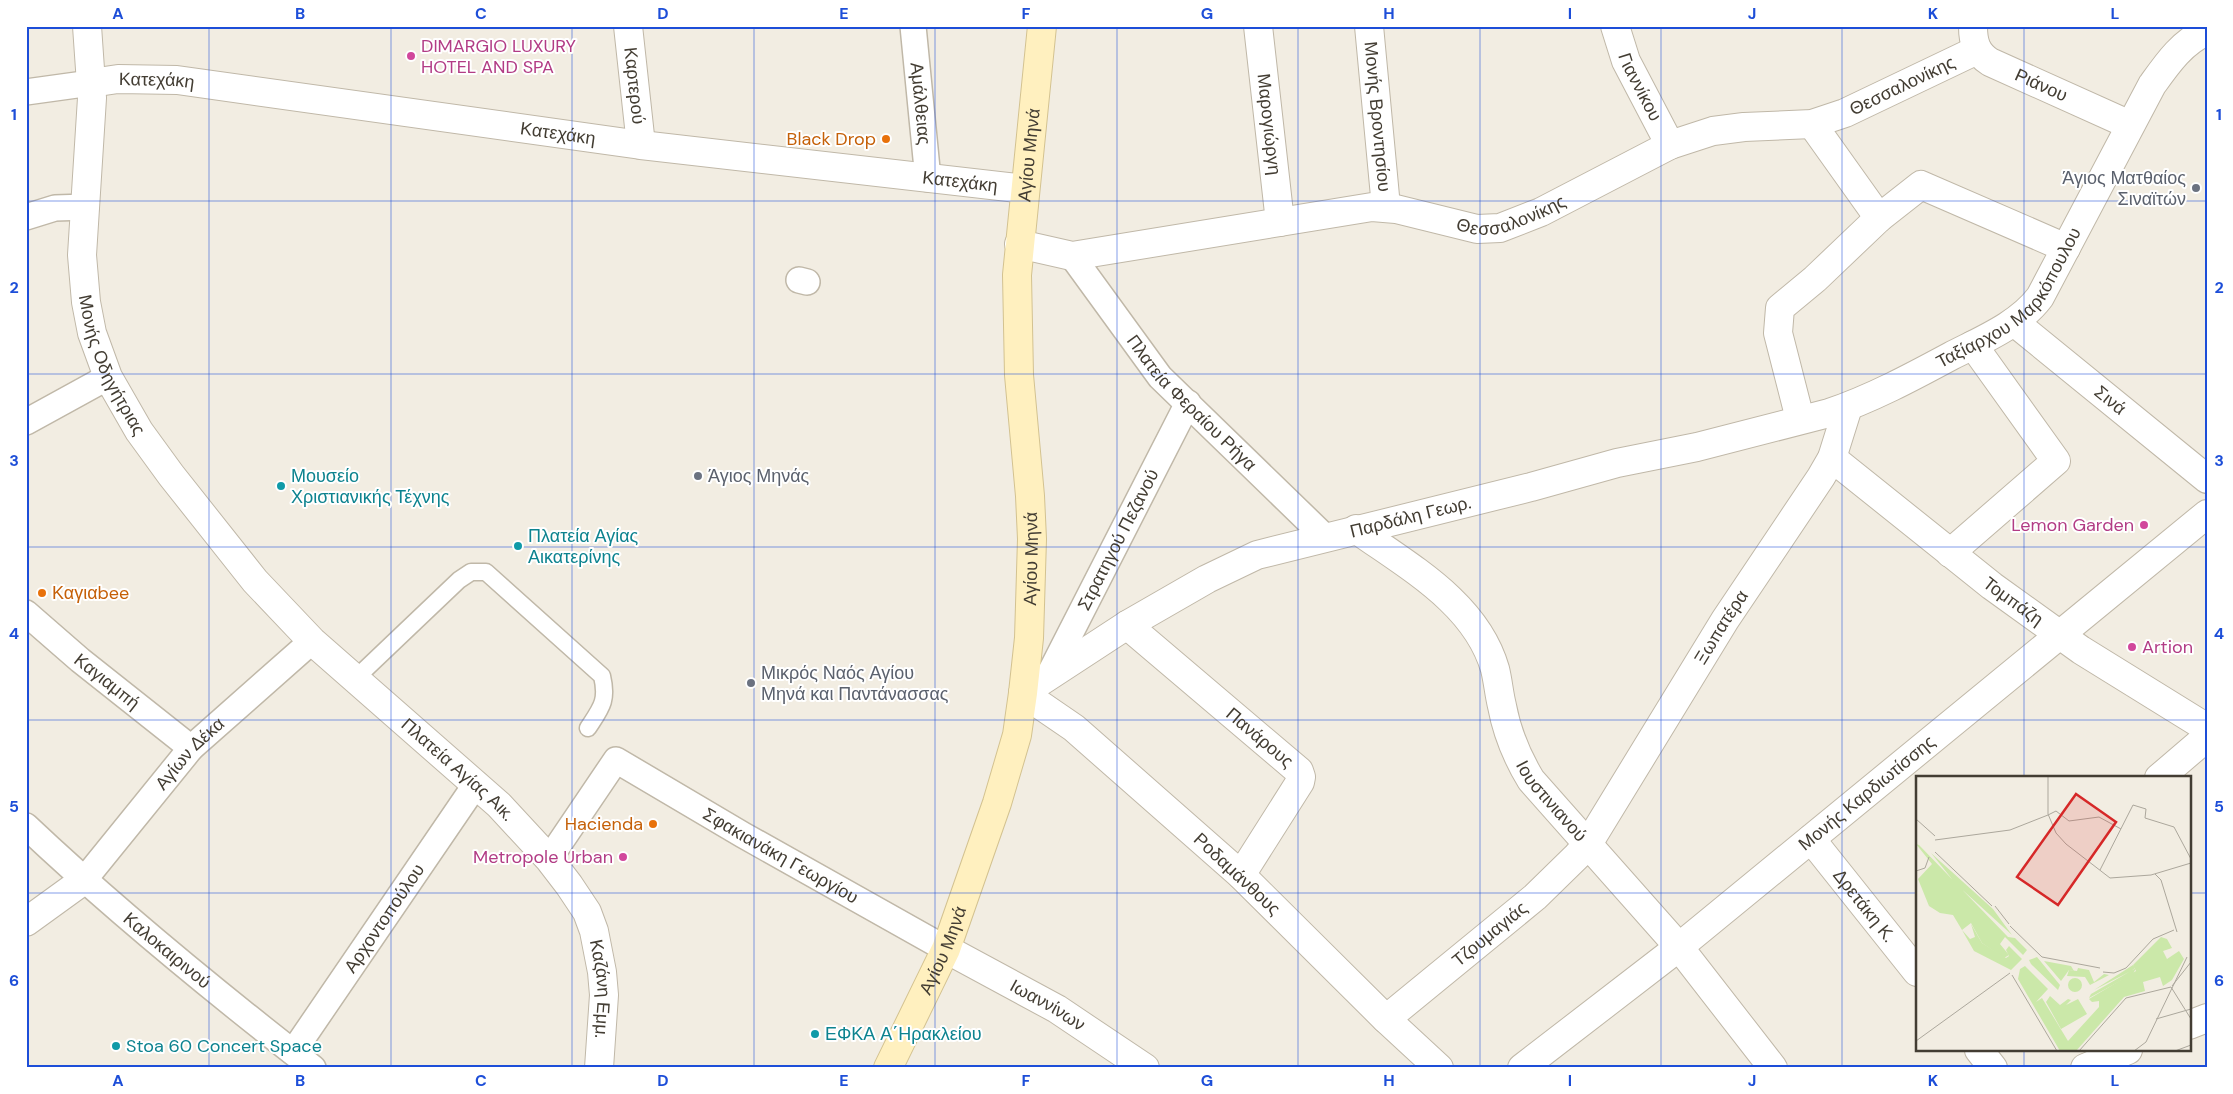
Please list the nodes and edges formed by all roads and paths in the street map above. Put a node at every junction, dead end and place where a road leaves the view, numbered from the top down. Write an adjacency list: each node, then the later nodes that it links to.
1 (87, 26): 10 (street, Μονής Οδηγήτριας)
2 (628, 26): 14 (street, Καρτερού)
3 (913, 26): 16 (street, Αμάλθειας)
4 (1042, 26): 17 (main road, Αγίου Μηνά)
5 (1258, 26): 22 (street, Μαρογιώργη)
6 (1369, 26): 19 (street, Μονής Βροντησίου)
7 (1615, 26): 15 (street, Γιαννίκου)
8 (2207, 31): 13 (street, Ταξίαρχου Μαρκόπουλου)
9 (1975, 38): 12 (street, Θεσσαλονίκης); 13 (street, Ριάνου)
10 (91, 83): 11 (street); 14 (street, Κατεχάκη); 18 (street, Μονής Οδηγήτριας)
11 (26, 92)
12 (1812, 124): 15 (street, Θεσσαλονίκης); 21 (street)
13 (2130, 125): 24 (street, Ταξίαρχου Μαρκόπουλου)
14 (641, 145): 16 (street, Κατεχάκη)
15 (1670, 145): 19 (street, Θεσσαλονίκης)
16 (928, 179): 17 (street, Κατεχάκη)
17 (1025, 189): 23 (main road, Αγίου Μηνά)
18 (86, 207): 20 (street); 28 (street, Μονής Οδηγήτριας)
19 (1386, 207): 22 (street, Θεσσαλονίκης)
20 (26, 217)
21 (1879, 218): 24 (street); 31 (street)
22 (1280, 222): 25 (street, Θεσσαλονίκης)
23 (1019, 244): 25 (street, Θεσσαλονίκης); 45 (main road, Αγίου Μηνά)
24 (2066, 248): 26 (street, Ταξίαρχου Μαρκόπουλου)
25 (1072, 256): 29 (street, Πλατεία Φεραίου Ρήγα)
26 (2014, 322): 27 (street, Ταξίαρχου Μαρκόπουλου); 34 (street, Σινά)
27 (1974, 345): 30 (street, Ταξίαρχου Μαρκόπουλου); 38 (street)
28 (108, 377): 32 (street); 42 (street, Μονής Οδηγήτριας)
29 (1188, 403): 37 (street, Πλατεία Φεραίου Ρήγα); 43 (street, Στρατηγού Πεζανού)
30 (1838, 410): 31 (street, Παρδάλη Γεωρ.); 33 (street, Ξωπατέρα)
31 (1800, 420): 36 (street, Παρδάλη Γεωρ.)
32 (26, 422)
33 (1832, 458): 38 (street, Τομπάζη); 54 (street, Ξωπατέρα)
34 (2207, 479)
35 (2207, 514): 41 (street, Μονής Καρδιωτίσσης)
36 (1356, 529): 37 (street, Παρδάλη Γεωρ.); 54 (street, Ιουστινιανού)
37 (1325, 537): 40 (street, Παρδάλη Γεωρ.)
38 (1950, 553): 41 (street, Τομπάζη)
39 (26, 613): 49 (street, Καγιαμπή)
40 (1127, 626): 43 (street, Παρδάλη Γεωρ.); 56 (street, Πανάρους)
41 (2060, 635): 47 (street, Τομπάζη); 53 (street, Μονής Καρδιωτίσσης)
42 (312, 641): 44 (street, Πλατεία Αγίας Αικ.); 49 (street, Αγίων Δέκα)
43 (1049, 676): 45 (street, Παρδάλη Γεωρ.)
44 (355, 679): 46 (lane); 51 (street, Πλατεία Αγίας Αικ.)
45 (1023, 693): 56 (street, Ροδαμάνθους); 61 (main road, Αγίου Μηνά)
46 (588, 728)
47 (2207, 728)
48 (2207, 736): 50 (street)
49 (190, 748): 57 (street, Αγίων Δέκα)
50 (2161, 776)
51 (476, 784): 55 (street, Πλατεία Αγίας Αικ.); 66 (street, Αρχοντοπούλου)
52 (26, 826): 57 (street, Καλοκαιρινού)
53 (1811, 840): 60 (street, Μονής Καρδιωτίσσης); 62 (street, Δρετάκη Κ.)
54 (1588, 844): 60 (street, Ιουστινιανού); 64 (street, Τζουμαγιάς)
55 (549, 859): 58 (street, Πλατεία Αγίας Αικ.); 61 (street, Σφακιανάκη Γεωργίου)
56 (1242, 875): 64 (street, Ροδαμάνθους)
57 (84, 880): 59 (street); 66 (street, Καλοκαιρινού)
58 (587, 912): 70 (street, Καζάνη Εμμ.)
59 (26, 922)
60 (1678, 947): 74 (street, Μονής Καρδιωτίσσης); 75 (street, Ιουστινιανού)
61 (946, 949): 71 (main road, Αγίου Μηνά); 72 (street, Ιωαννίνων)
62 (1916, 971)
63 (2207, 1018): 65 (street)
64 (1386, 1019): 73 (street, Ροδαμάνθους)
65 (2190, 1025)
66 (293, 1052): 69 (street, Καλοκαιρινού)
67 (1981, 1052): 76 (street)
68 (2123, 1052): 77 (street)
69 (313, 1068)
70 (599, 1068)
71 (888, 1068)
72 (1145, 1068)
73 (1439, 1068)
74 (1522, 1068)
75 (1773, 1068)
76 (1993, 1068)
77 (2085, 1068)

